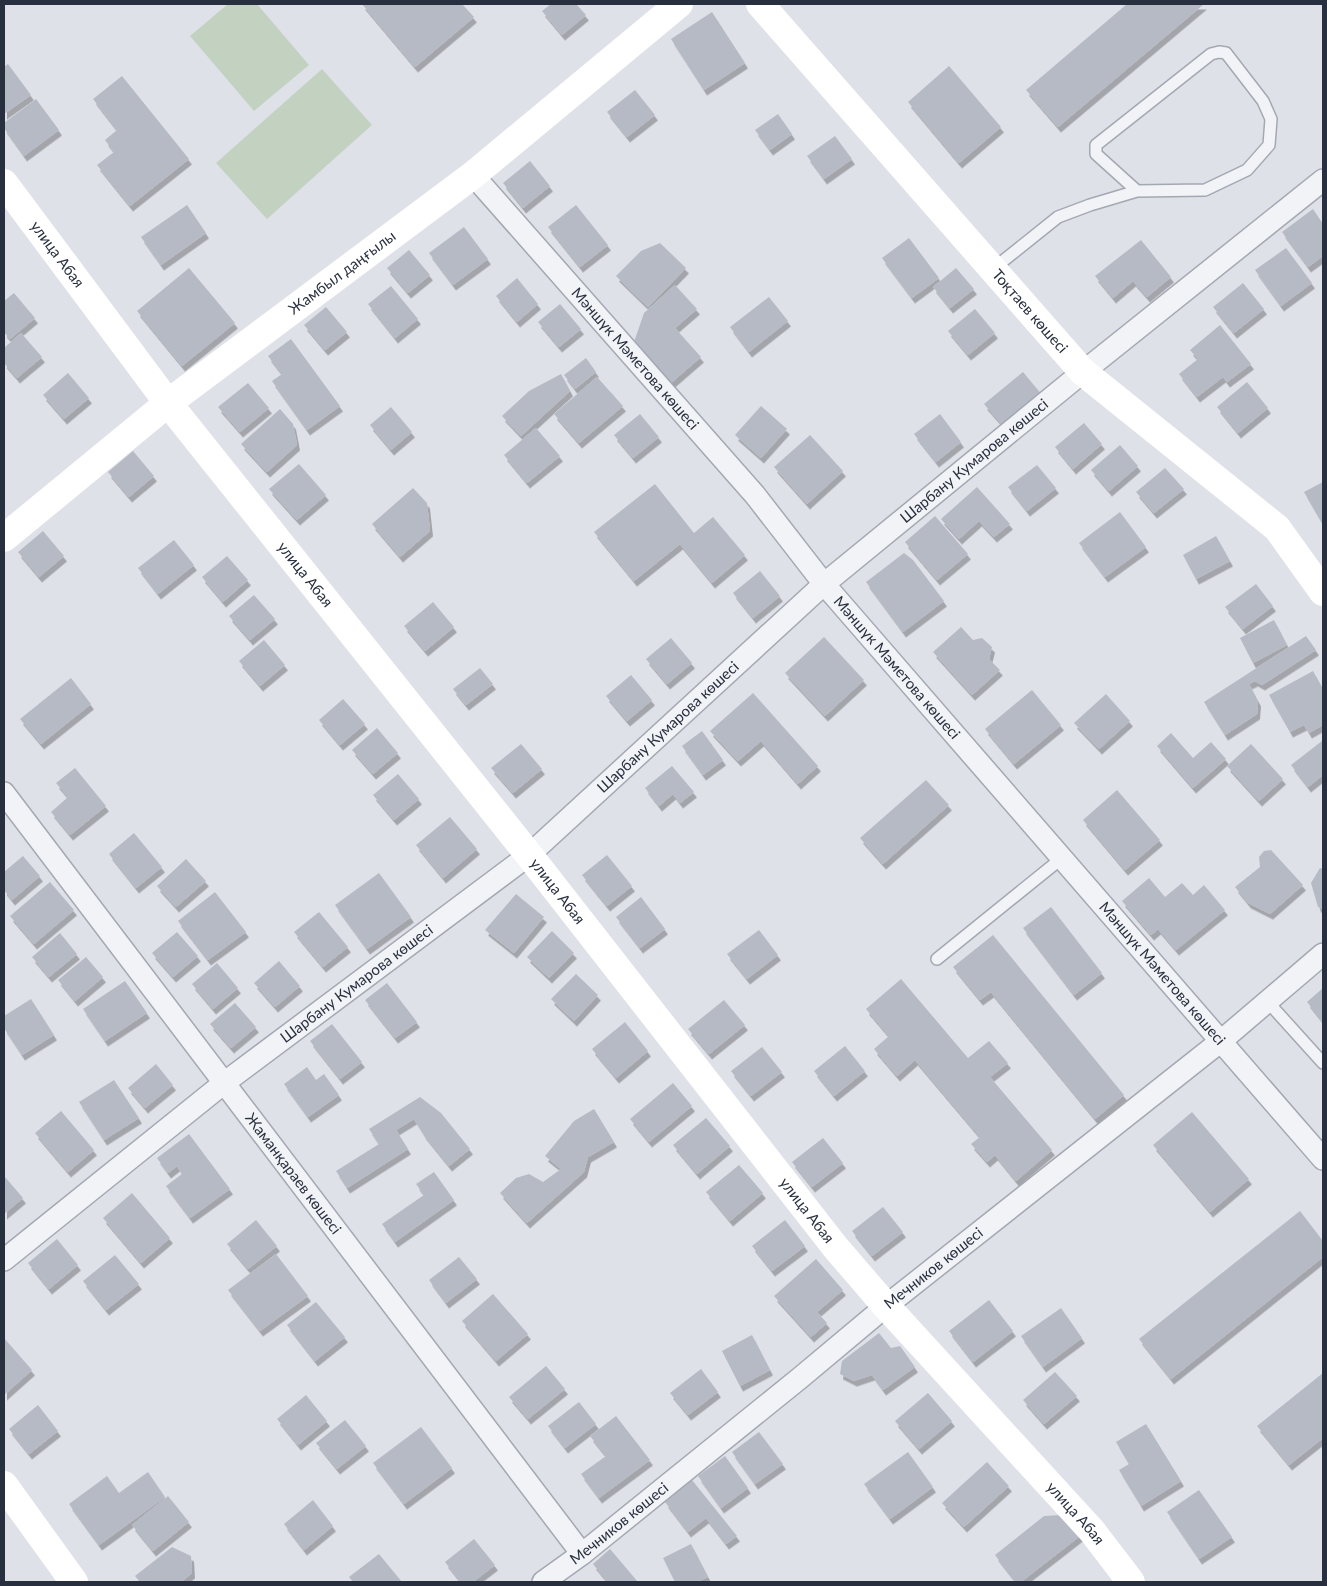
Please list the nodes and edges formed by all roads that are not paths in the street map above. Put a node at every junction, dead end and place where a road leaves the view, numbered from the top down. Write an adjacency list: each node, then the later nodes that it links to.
1 (679, 4): 3 (street, Жамбыл даңғылы)
2 (760, 4): 7 (street, Тоқтаев көшесі)
3 (473, 175): 9 (street, Жамбыл даңғылы); 11 (street, Мәншүк Мәметова көшесі)
4 (1323, 180): 8 (street, Шарбану Кумарова көшесі)
5 (4, 183): 9 (street, улица Абая)
6 (1137, 191): 6 (lane); 7 (lane)
7 (993, 269): 8 (street, Тоқтаев көшесі)
8 (1083, 372): 11 (street, Шарбану Кумарова көшесі); 12 (street, Тоқтаев көшесі)
9 (168, 403): 10 (street, Жамбыл даңғылы); 14 (street, улица Абая)
10 (4, 538)
11 (824, 584): 14 (street, Шарбану Кумарова көшесі); 15 (street, Мәншүк Мәметова көшесі)
12 (1323, 592)
13 (4, 793): 21 (street, Жаманқараев көшесі)
14 (529, 855): 21 (street, Шарбану Кумарова көшесі); 24 (street, улица Абая)
15 (1062, 858): 17 (lane); 19 (street, Мәншүк Мәметова көшесі)
16 (1323, 954): 18 (street, Мечников көшесі)
17 (937, 959)
18 (1268, 1001): 19 (street, Мечников көшесі); 20 (lane)
19 (1221, 1042): 22 (street, Мәншүк Мәметова көшесі); 24 (street, Мечников көшесі)
20 (1323, 1063)
21 (224, 1083): 23 (street, Шарбану Кумарова көшесі); 26 (street, Жаманқараев көшесі)
22 (1323, 1160)
23 (4, 1260)
24 (886, 1306): 26 (street, Мечников көшесі); 29 (street, улица Абая)
25 (4, 1485): 27 (street)
26 (582, 1554): 28 (street, Мечников көшесі)
27 (74, 1582)
28 (542, 1582)
29 (1132, 1582)

